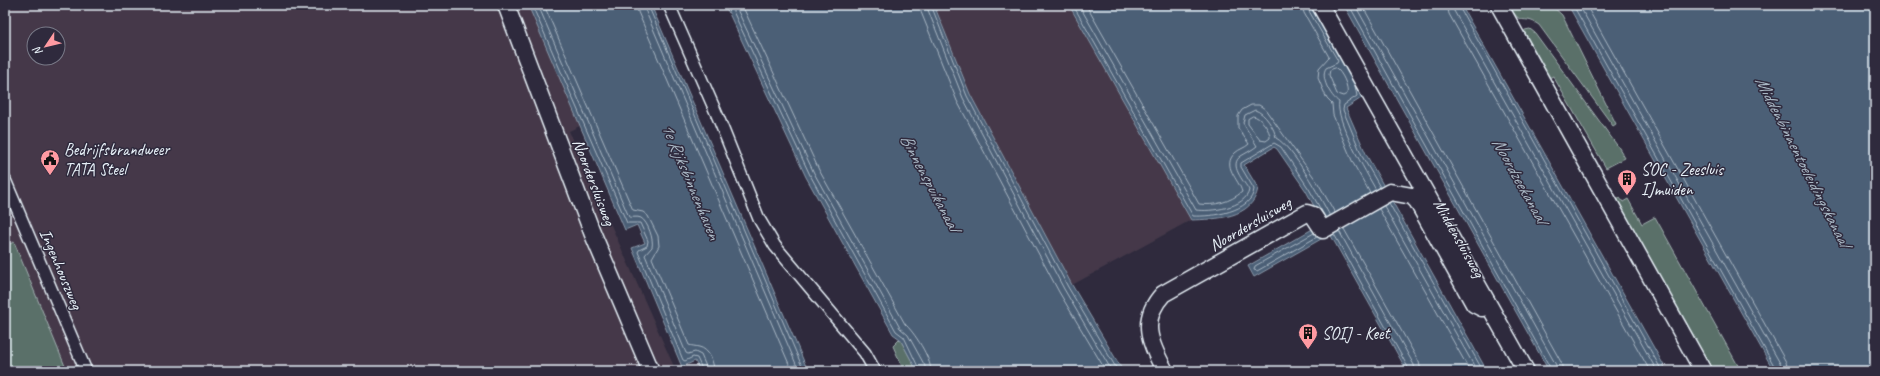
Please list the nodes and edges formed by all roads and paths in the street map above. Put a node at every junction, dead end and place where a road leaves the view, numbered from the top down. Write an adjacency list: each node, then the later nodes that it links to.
1 (506, 5): 9 (street, Noordersluisweg)
2 (669, 5): 10 (street)
3 (1320, 5): 7 (street)
4 (1499, 5): 13 (street)
5 (5, 180): 8 (street, Ingenhouszweg)
6 (1390, 192): 7 (street, Middensluisweg); 11 (street, Noordersluisweg)
7 (1489, 306): 12 (street)
8 (86, 371)
9 (651, 371)
10 (875, 371)
11 (1166, 371)
12 (1526, 371)
13 (1703, 371)

